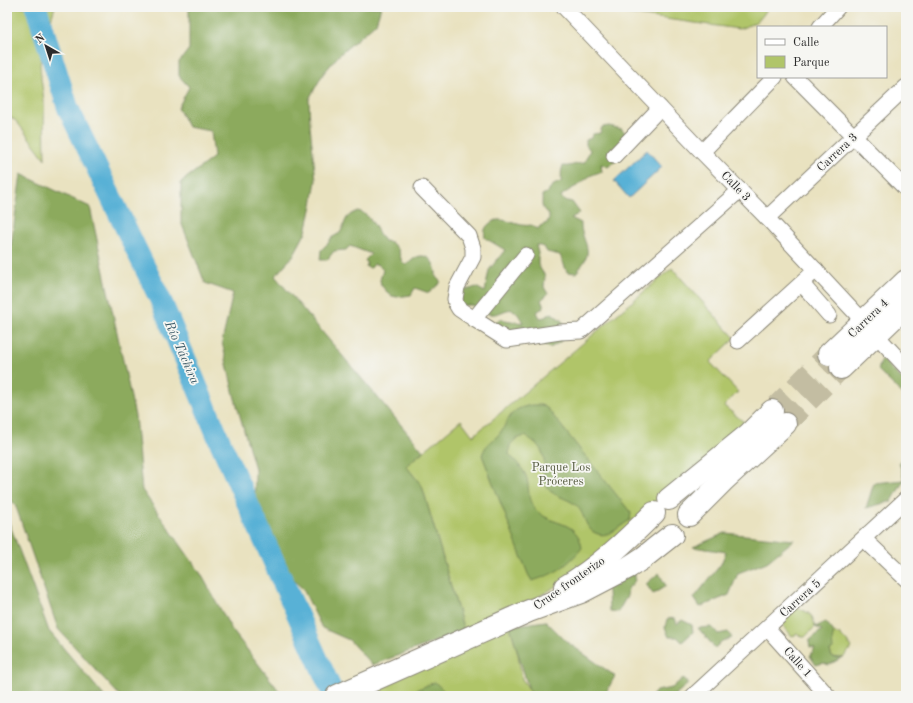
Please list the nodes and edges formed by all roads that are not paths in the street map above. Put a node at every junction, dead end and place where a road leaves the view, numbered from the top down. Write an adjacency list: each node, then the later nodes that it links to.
1 (564, 7): 7 (street, Calle 3)
2 (838, 7): 3 (street)
3 (821, 26)
4 (774, 78): 9 (street)
5 (796, 78): 8 (street)
6 (903, 95): 8 (street, Carrera 3)
7 (660, 108): 9 (street, Calle 3); 10 (street)
8 (854, 136): 12 (street); 14 (street, Carrera 3)
9 (702, 152): 13 (street, Calle 3)
10 (614, 156)
11 (422, 188): 21 (street)
12 (906, 189)
13 (740, 190): 14 (street, Calle 3); 21 (street)
14 (767, 218): 16 (street, Calle 3)
15 (526, 255): 21 (street)
16 (816, 270): 18 (street); 22 (street, Calle 3)
17 (906, 281): 22 (highway, Carrera 4)
18 (802, 284): 20 (street); 23 (street)
19 (906, 306): 22 (highway, Carrera 4)
20 (829, 315)
21 (474, 319)
22 (870, 328): 24 (highway, Carrera 4); 25 (street, Calle 3)
23 (738, 341)
24 (835, 361)
25 (906, 367)
26 (906, 499): 30 (street, Carrera 5)
27 (662, 506): 28 (highway); 28 (highway, Cruce fronterizo); 29 (highway); 32 (highway, Cruce fronterizo)
28 (689, 515): 29 (highway, Cruce fronterizo)
29 (672, 535): 32 (highway, Cruce fronterizo)
30 (864, 539): 31 (street); 33 (street, Carrera 5)
31 (906, 579)
32 (530, 611): 34 (highway)
33 (767, 628): 35 (street, Carrera 5); 36 (street, Calle 1)
34 (337, 696)
35 (693, 696)
36 (828, 696)

